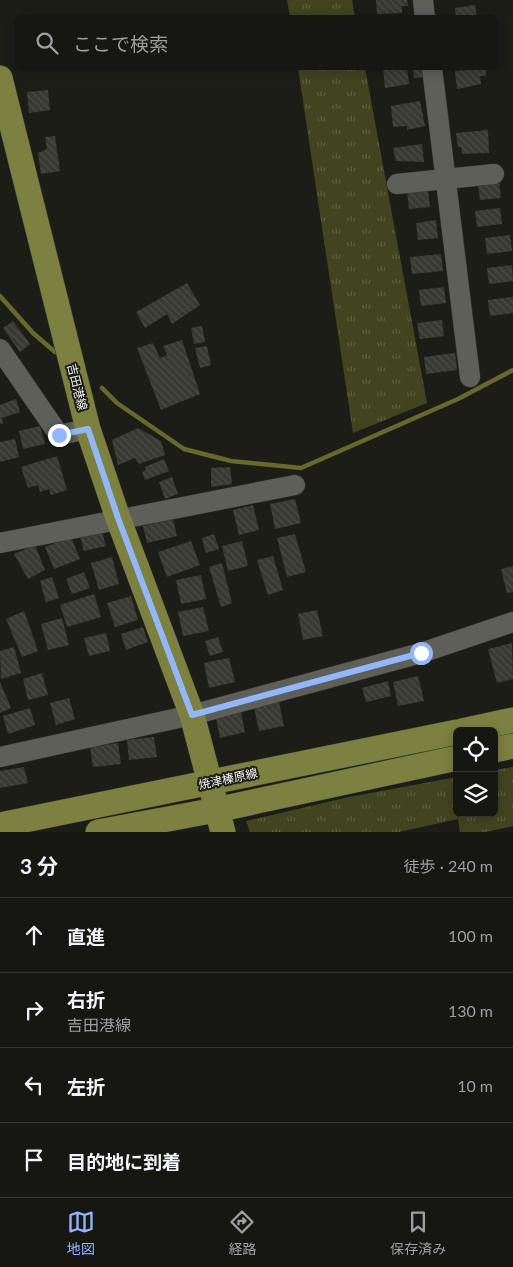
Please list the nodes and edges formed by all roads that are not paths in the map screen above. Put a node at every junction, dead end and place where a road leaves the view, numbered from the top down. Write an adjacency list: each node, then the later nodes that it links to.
1 (423, 0): 2 (street)
2 (425, 15)
3 (432, 70): 6 (street)
4 (0, 78): 10 (main road, 吉田港線)
5 (494, 174): 6 (street)
6 (446, 178): 7 (street); 9 (street)
7 (397, 184)
8 (0, 349): 10 (street)
9 (470, 377)
10 (88, 429): 12 (main road, 吉田港線)
11 (295, 485): 12 (street)
12 (118, 518): 13 (street); 15 (main road, 吉田港線)
13 (0, 543)
14 (513, 622): 15 (street)
15 (192, 715): 21 (street); 23 (main road, 吉田港線)
16 (513, 720): 17 (main road)
17 (481, 727)
18 (453, 733): 23 (main road, 焼津榛原線)
19 (513, 746): 20 (main road)
20 (498, 749)
21 (0, 757)
22 (453, 759): 24 (main road)
23 (209, 783): 24 (main road, 吉田港線); 25 (main road, 焼津榛原線)
24 (220, 821): 26 (main road)
25 (0, 825)
26 (98, 832)

